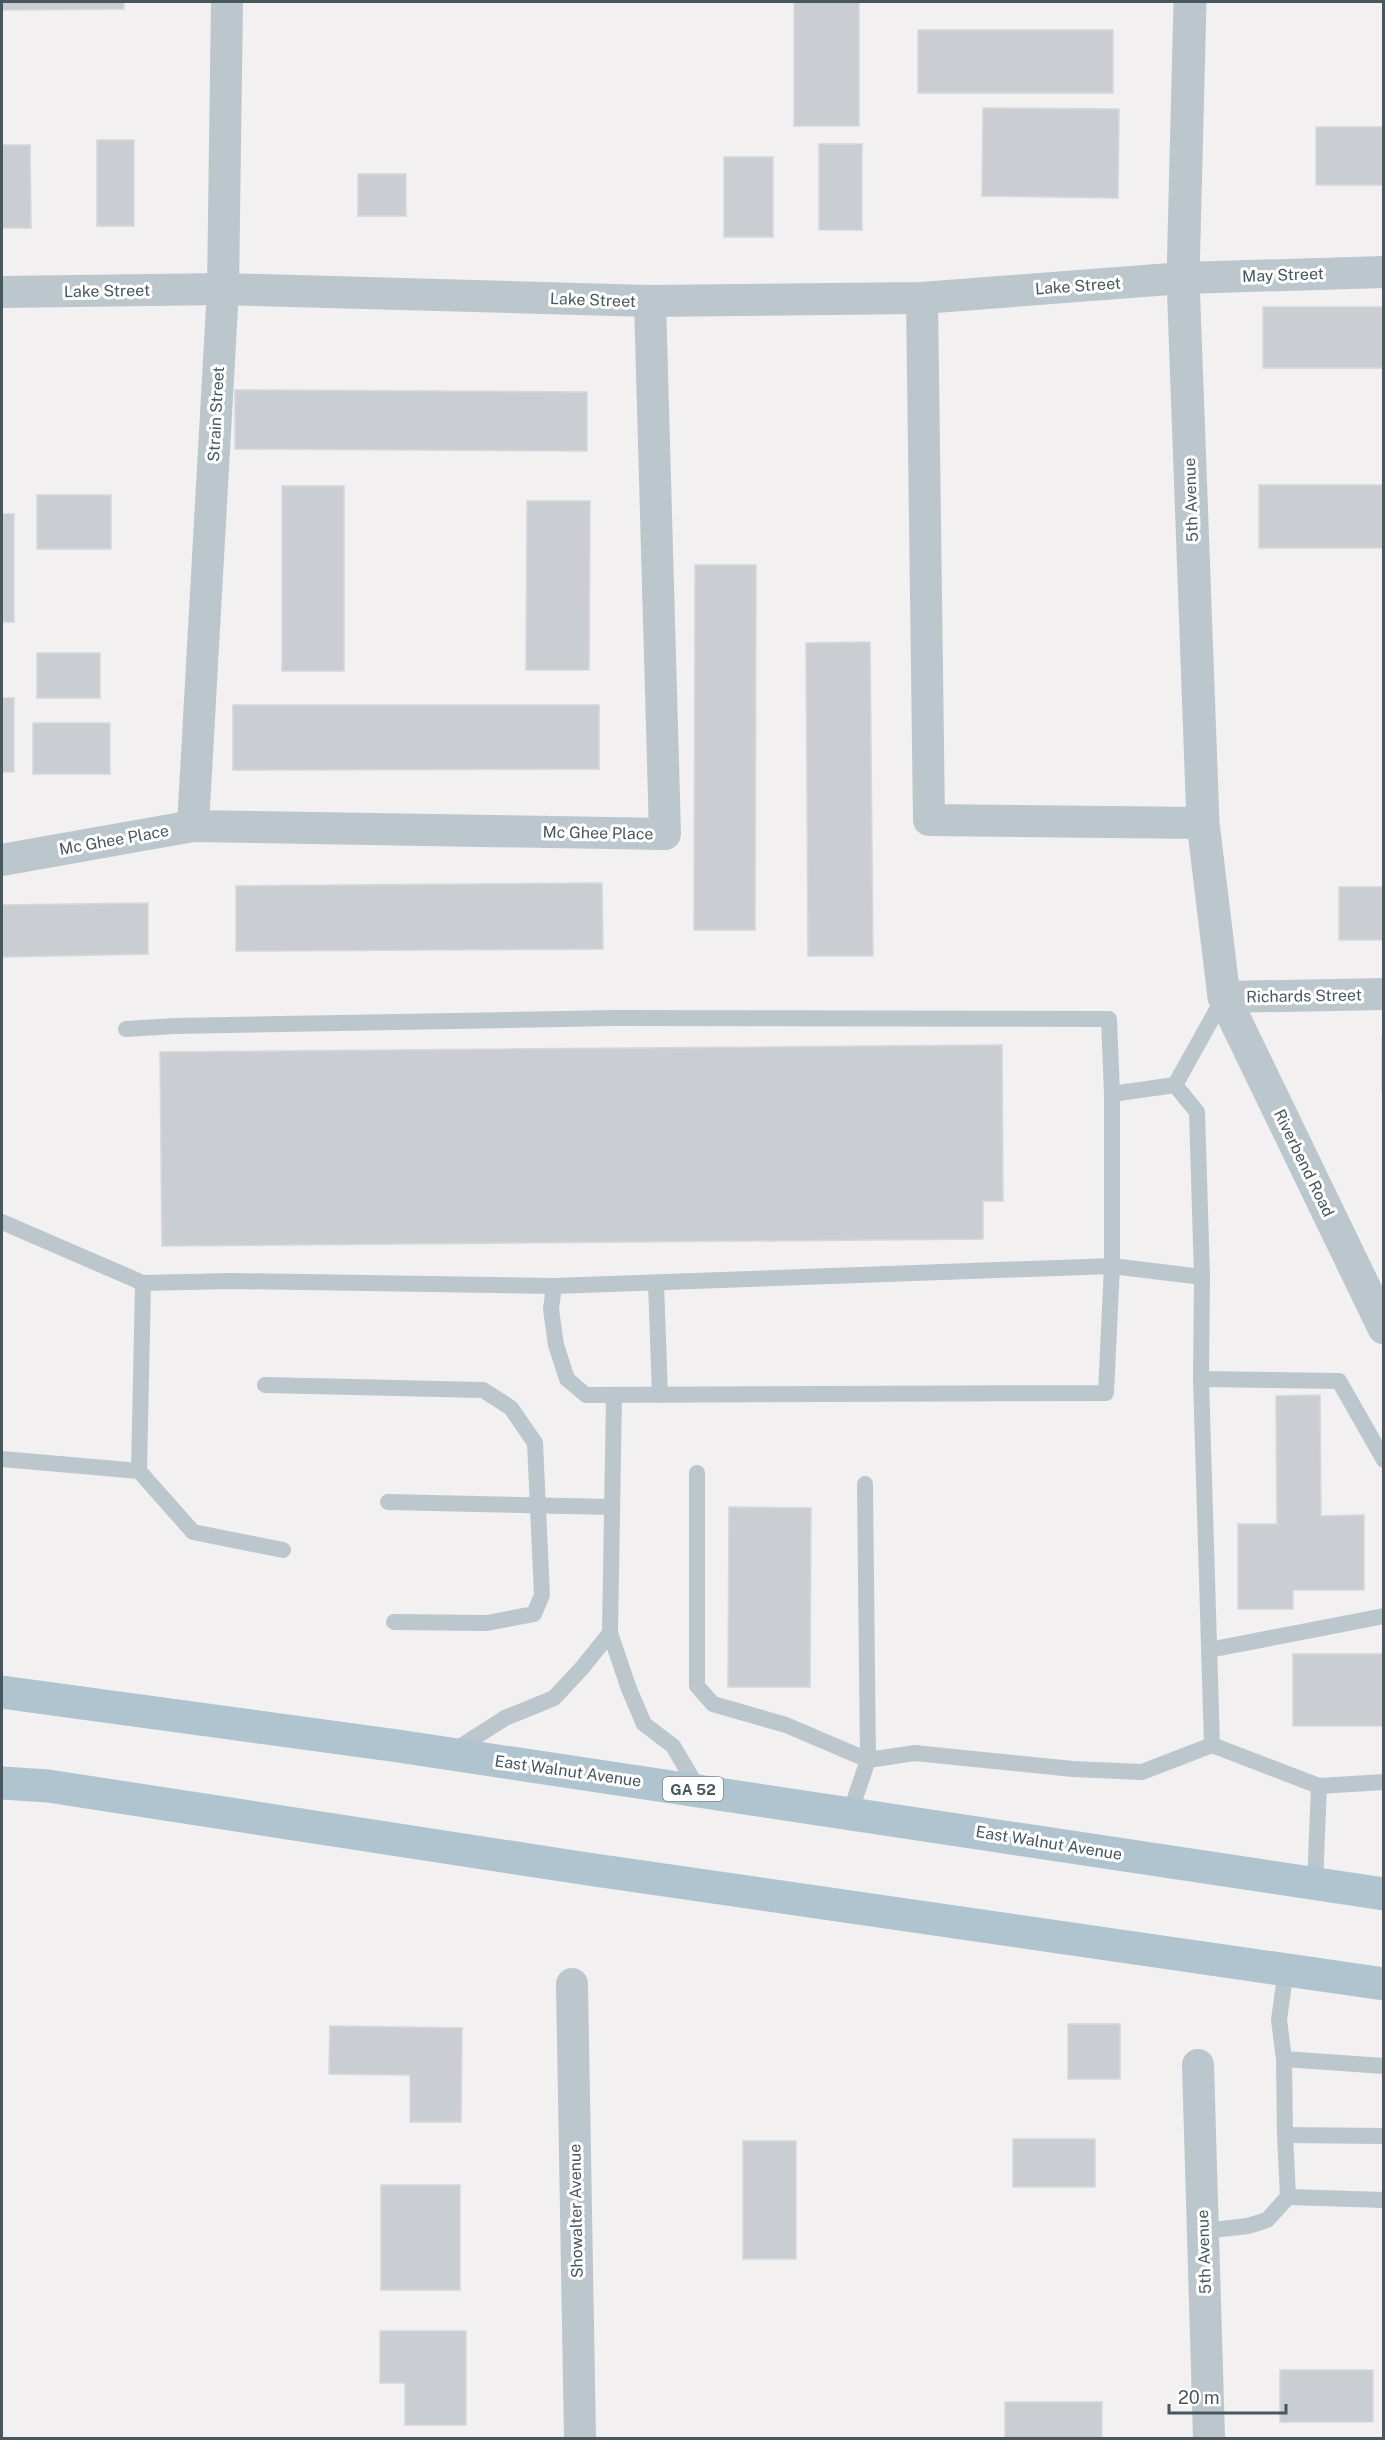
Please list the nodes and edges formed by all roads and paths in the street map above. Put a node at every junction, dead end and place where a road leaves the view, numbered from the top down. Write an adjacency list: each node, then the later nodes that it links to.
1 (226, 2): 5 (street, Strain Street)
2 (1190, 2): 4 (street, 5th Avenue)
3 (1383, 272): 4 (street, May Street)
4 (1183, 278): 7 (street, Lake Street); 9 (street, 5th Avenue)
5 (223, 289): 6 (street, Lake Street); 8 (street, Lake Street); 10 (street, Strain Street)
6 (2, 292)
7 (922, 298): 8 (street, Lake Street); 9 (street)
8 (651, 302): 10 (street, Mc Ghee Place)
9 (1203, 824): 13 (street, 5th Avenue)
10 (193, 826): 11 (street, Mc Ghee Place)
11 (2, 860)
12 (1383, 994): 13 (street, Richards Street)
13 (1224, 997): 15 (lane); 23 (street, Riverbend Road)
14 (126, 1029): 16 (lane)
15 (1176, 1085): 16 (lane); 19 (lane)
16 (1112, 1094): 18 (lane)
17 (2, 1222): 20 (lane)
18 (1112, 1266): 19 (lane); 21 (lane); 27 (lane)
19 (1202, 1277): 24 (lane)
20 (143, 1283): 22 (lane); 30 (lane)
21 (656, 1283): 22 (lane); 27 (lane)
22 (554, 1287): 26 (lane)
23 (1383, 1328)
24 (1201, 1379): 29 (lane); 40 (lane)
25 (265, 1385): 34 (lane)
26 (614, 1395): 27 (lane); 35 (lane)
27 (660, 1395)
28 (2, 1459): 30 (lane)
29 (1383, 1460)
30 (139, 1471): 36 (lane)
31 (696, 1473): 44 (lane)
32 (865, 1484): 44 (lane)
33 (388, 1502): 34 (lane)
34 (538, 1505): 35 (lane); 38 (lane)
35 (612, 1507): 39 (lane)
36 (283, 1550)
37 (1383, 1616): 40 (lane)
38 (394, 1622)
39 (610, 1634): 43 (lane); 48 (lane)
40 (1209, 1650): 42 (lane)
41 (2, 1692): 43 (main road, East Walnut Avenue / GA 52)
42 (1212, 1745): 44 (lane); 47 (lane)
43 (450, 1753): 48 (main road, East Walnut Avenue / GA 52)
44 (868, 1760): 49 (lane)
45 (1383, 1782): 47 (lane)
46 (2, 1783): 52 (main road)
47 (1319, 1786): 50 (lane)
48 (699, 1790): 49 (main road, East Walnut Avenue / GA 52)
49 (850, 1813): 50 (main road, East Walnut Avenue / GA 52)
50 (1315, 1884): 51 (main road, East Walnut Avenue / GA 52)
51 (1383, 1894)
52 (1286, 1969): 54 (main road); 55 (lane)
53 (572, 1984): 63 (street, Showalter Avenue)
54 (1383, 1984)
55 (1284, 2059): 57 (lane); 58 (lane)
56 (1198, 2065): 62 (street, 5th Avenue)
57 (1383, 2066)
58 (1285, 2135): 59 (lane); 60 (lane)
59 (1383, 2136)
60 (1288, 2197): 61 (lane); 62 (lane)
61 (1383, 2200)
62 (1204, 2231): 64 (street, 5th Avenue)
63 (580, 2439)
64 (1209, 2439)

